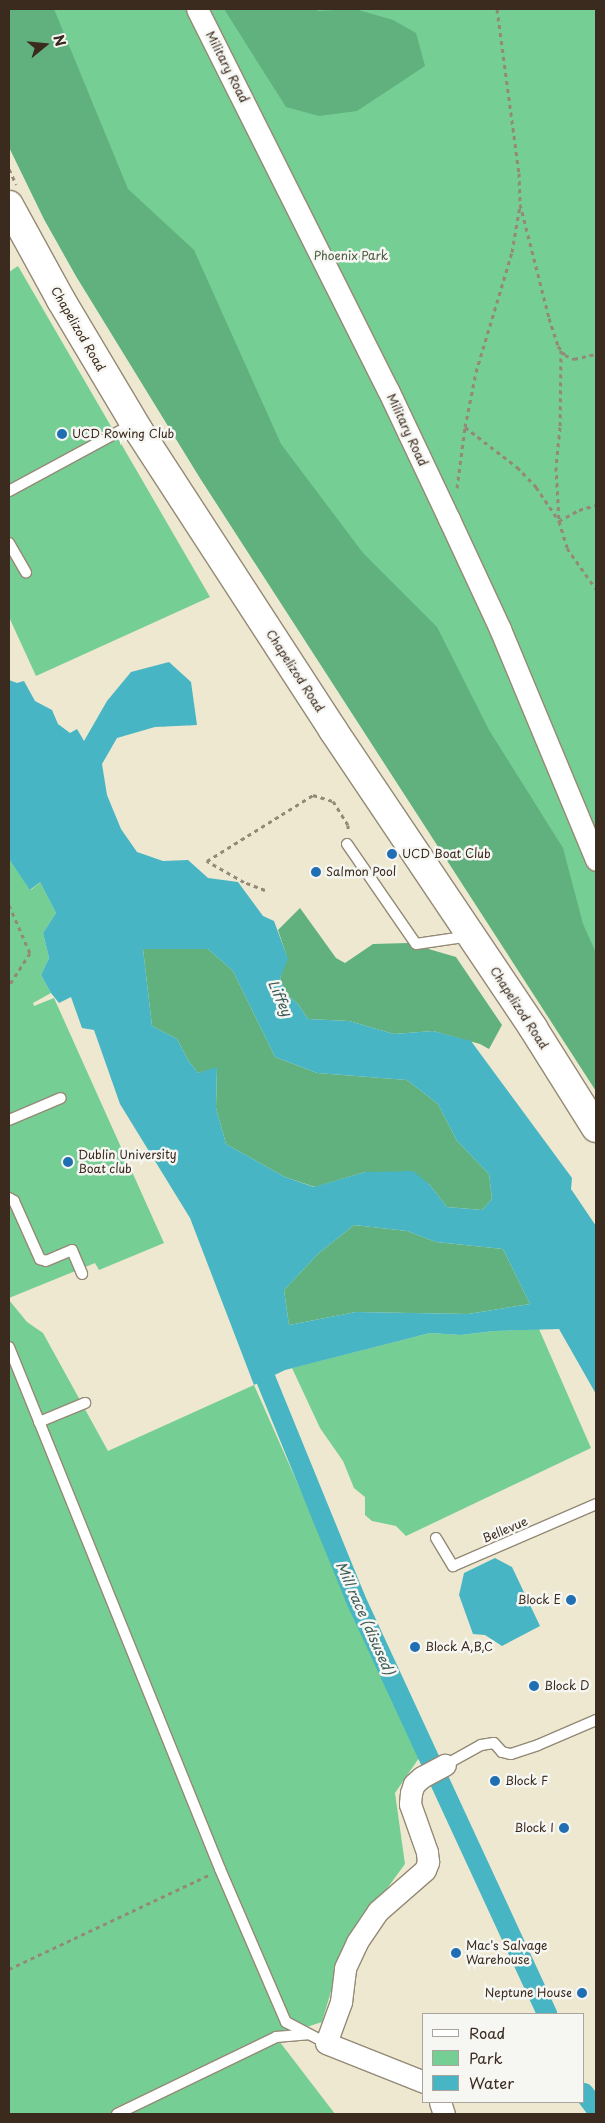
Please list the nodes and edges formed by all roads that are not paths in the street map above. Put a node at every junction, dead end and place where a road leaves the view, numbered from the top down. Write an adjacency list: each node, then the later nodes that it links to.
1 (197, 9): 8 (street, Military Road)
2 (9, 205): 3 (main road, Chapelizod Road)
3 (134, 423): 4 (lane); 9 (main road, Chapelizod Road)
4 (9, 492)
5 (9, 544): 6 (lane)
6 (26, 572)
7 (347, 844): 9 (lane)
8 (594, 849)
9 (471, 936): 12 (main road, Chapelizod Road)
10 (61, 1098): 11 (lane)
11 (9, 1120)
12 (596, 1128)
13 (9, 1198): 14 (lane)
14 (82, 1274)
15 (9, 1347): 16 (lane)
16 (12, 1364): 18 (lane)
17 (86, 1403): 18 (lane)
18 (39, 1422): 23 (lane)
19 (596, 1504): 20 (lane, Bellevue)
20 (436, 1538)
21 (596, 1720): 22 (lane)
22 (445, 1765): 23 (street)
23 (317, 2038): 24 (street); 25 (lane)
24 (422, 2081)
25 (117, 2114)

